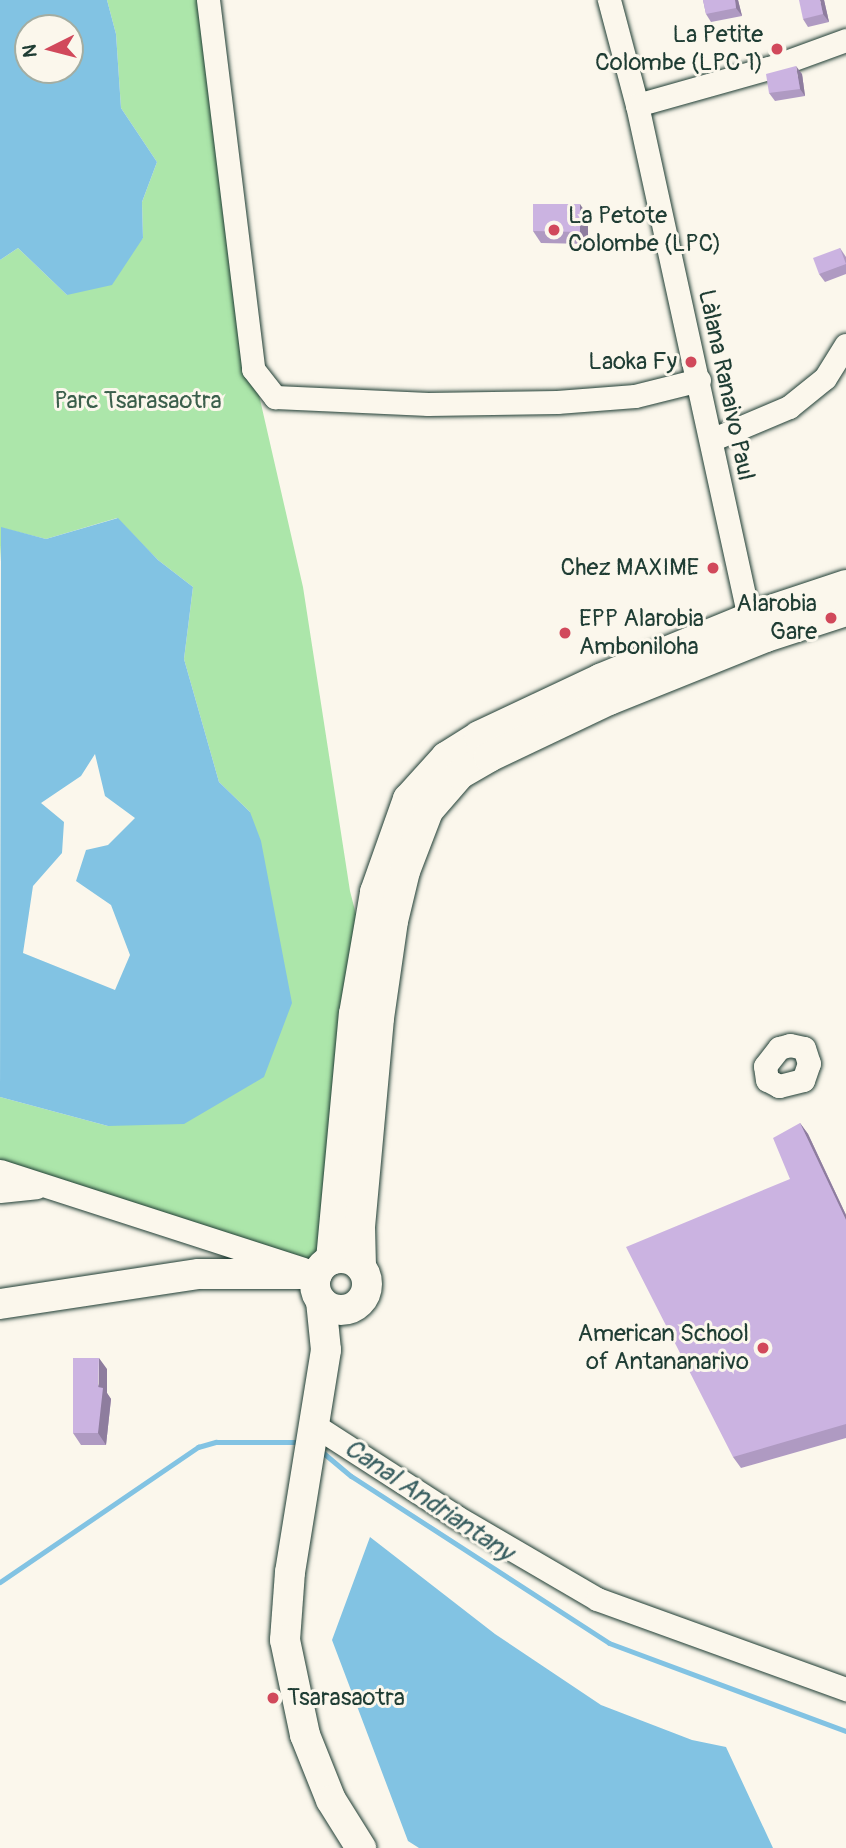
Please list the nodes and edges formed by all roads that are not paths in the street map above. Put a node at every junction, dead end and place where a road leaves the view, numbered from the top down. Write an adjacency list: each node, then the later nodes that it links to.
1 (208, 0): 6 (street)
2 (609, 0): 4 (street, Làlana Ranaivo Paul)
3 (846, 40): 4 (street)
4 (637, 105): 6 (street, Làlana Ranaivo Paul)
5 (846, 345): 7 (street)
6 (699, 380): 7 (street, Làlana Ranaivo Paul)
7 (711, 440): 10 (street, Làlana Ranaivo Paul)
8 (846, 585): 10 (main road)
9 (846, 611): 10 (main road)
10 (756, 633): 15 (main road); 17 (main road)
11 (0, 1171): 12 (street)
12 (46, 1186): 13 (street); 14 (street)
13 (0, 1191)
14 (227, 1242): 16 (street); 17 (street)
15 (360, 1267): 17 (main road); 20 (main road)
16 (219, 1273): 17 (main road); 18 (main road)
17 (323, 1278): 18 (main road); 20 (main road); 21 (main road)
18 (172, 1280): 19 (main road)
19 (0, 1304)
20 (351, 1309): 21 (main road)
21 (326, 1350): 22 (main road)
22 (314, 1425): 23 (street); 24 (main road)
23 (846, 1689)
24 (361, 1848)

